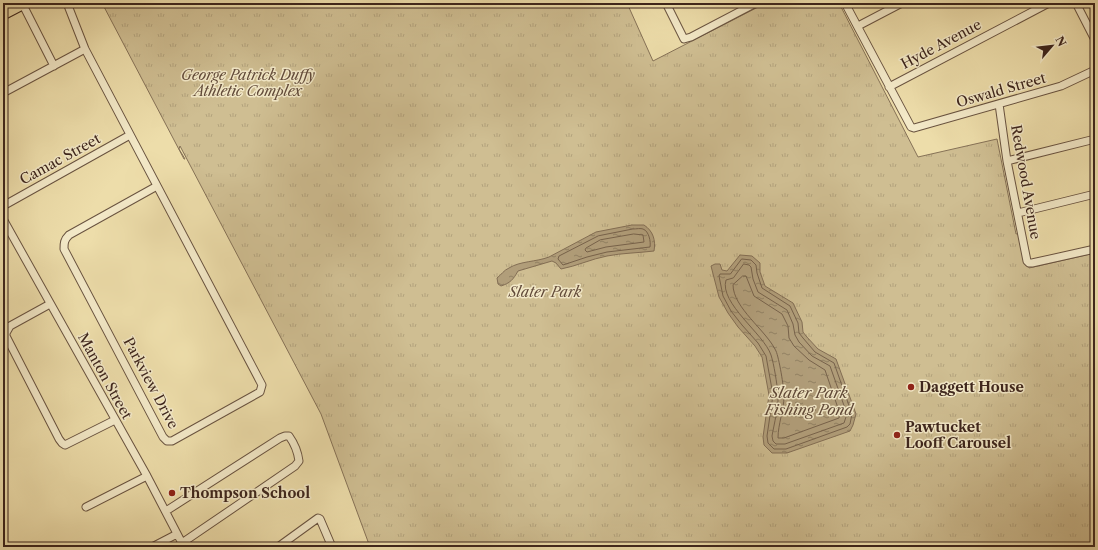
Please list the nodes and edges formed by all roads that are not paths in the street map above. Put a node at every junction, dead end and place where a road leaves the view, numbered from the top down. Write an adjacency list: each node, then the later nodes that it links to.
1 (67, 3): 12 (street, Parkview Drive)
2 (666, 3): 3 (street)
3 (756, 3)
4 (846, 3): 10 (street)
5 (902, 3): 10 (street)
6 (1049, 3): 15 (street, Hyde Avenue)
7 (1076, 3): 11 (street)
8 (24, 4): 9 (main road); 13 (street)
9 (3, 15)
10 (858, 26): 15 (street)
11 (1095, 40)
12 (86, 49): 13 (street); 18 (street, Parkview Drive)
13 (54, 66): 16 (street)
14 (1095, 70): 17 (street, Oswald Street)
15 (888, 87): 17 (street, Oswald Street)
16 (3, 93)
17 (999, 104): 20 (street, Redwood Avenue)
18 (130, 135): 21 (street, Parkview Drive); 23 (street, Camac Street)
19 (1095, 140): 20 (street)
20 (1007, 161): 24 (street, Redwood Avenue)
21 (157, 186): 21 (street, Parkview Drive)
22 (1095, 194): 24 (street)
23 (3, 206)
24 (1018, 213): 26 (street, Redwood Avenue)
25 (3, 219): 27 (street, Manton Street)
26 (1095, 249)
27 (50, 304): 28 (street, Manton Street); 28 (street)
28 (115, 420): 29 (street, Manton Street)
29 (147, 476): 30 (street); 31 (street, Manton Street)
30 (86, 507)
31 (166, 511): 32 (street, Manton Street); 33 (street)
32 (177, 534): 33 (street, Manton Street); 34 (street)
33 (183, 545)
34 (152, 547)
35 (278, 547): 36 (street)
36 (332, 547)

